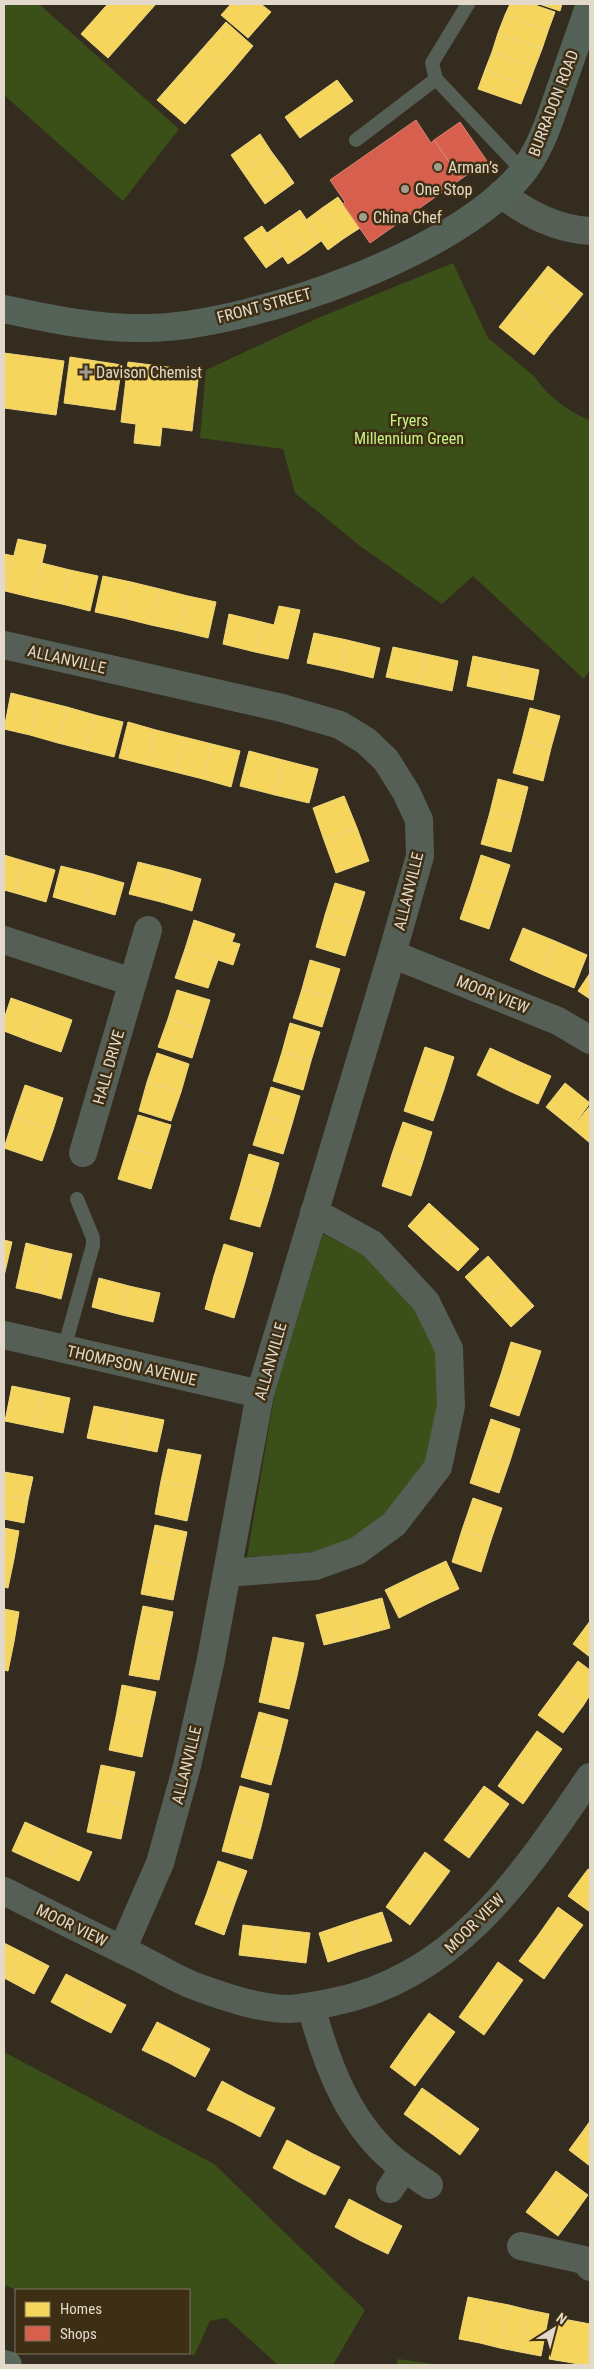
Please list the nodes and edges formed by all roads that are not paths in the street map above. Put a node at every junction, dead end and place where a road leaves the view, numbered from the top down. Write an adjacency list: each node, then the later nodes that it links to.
1 (468, 4): 3 (lane)
2 (590, 4): 5 (main road, BURRADON ROAD)
3 (436, 79): 4 (lane); 5 (lane)
4 (356, 140)
5 (523, 171): 6 (main road, BURRADON ROAD)
6 (502, 194): 7 (street); 8 (main road, FRONT STREET)
7 (590, 231)
8 (4, 309)
9 (4, 645): 12 (street, ALLANVILLE)
10 (148, 930): 13 (street, HALL DRIVE)
11 (4, 940): 13 (street)
12 (392, 954): 14 (street, MOOR VIEW); 17 (street, ALLANVILLE)
13 (132, 982): 15 (street, HALL DRIVE)
14 (590, 1040)
15 (83, 1153)
16 (77, 1199): 19 (lane)
17 (314, 1212): 20 (street, ALLANVILLE); 21 (street)
18 (4, 1335): 19 (street, THOMPSON AVENUE)
19 (64, 1349): 20 (street, THOMPSON AVENUE)
20 (260, 1394): 21 (street, ALLANVILLE)
21 (227, 1573): 24 (street, ALLANVILLE)
22 (590, 1777): 25 (street, MOOR VIEW)
23 (4, 1891): 24 (street, MOOR VIEW)
24 (122, 1950): 25 (street, MOOR VIEW)
25 (311, 2006): 26 (street)
26 (429, 2185)
27 (521, 2246): 28 (street)
28 (588, 2260)
29 (4, 2364): 30 (main road)
30 (8, 2365)

